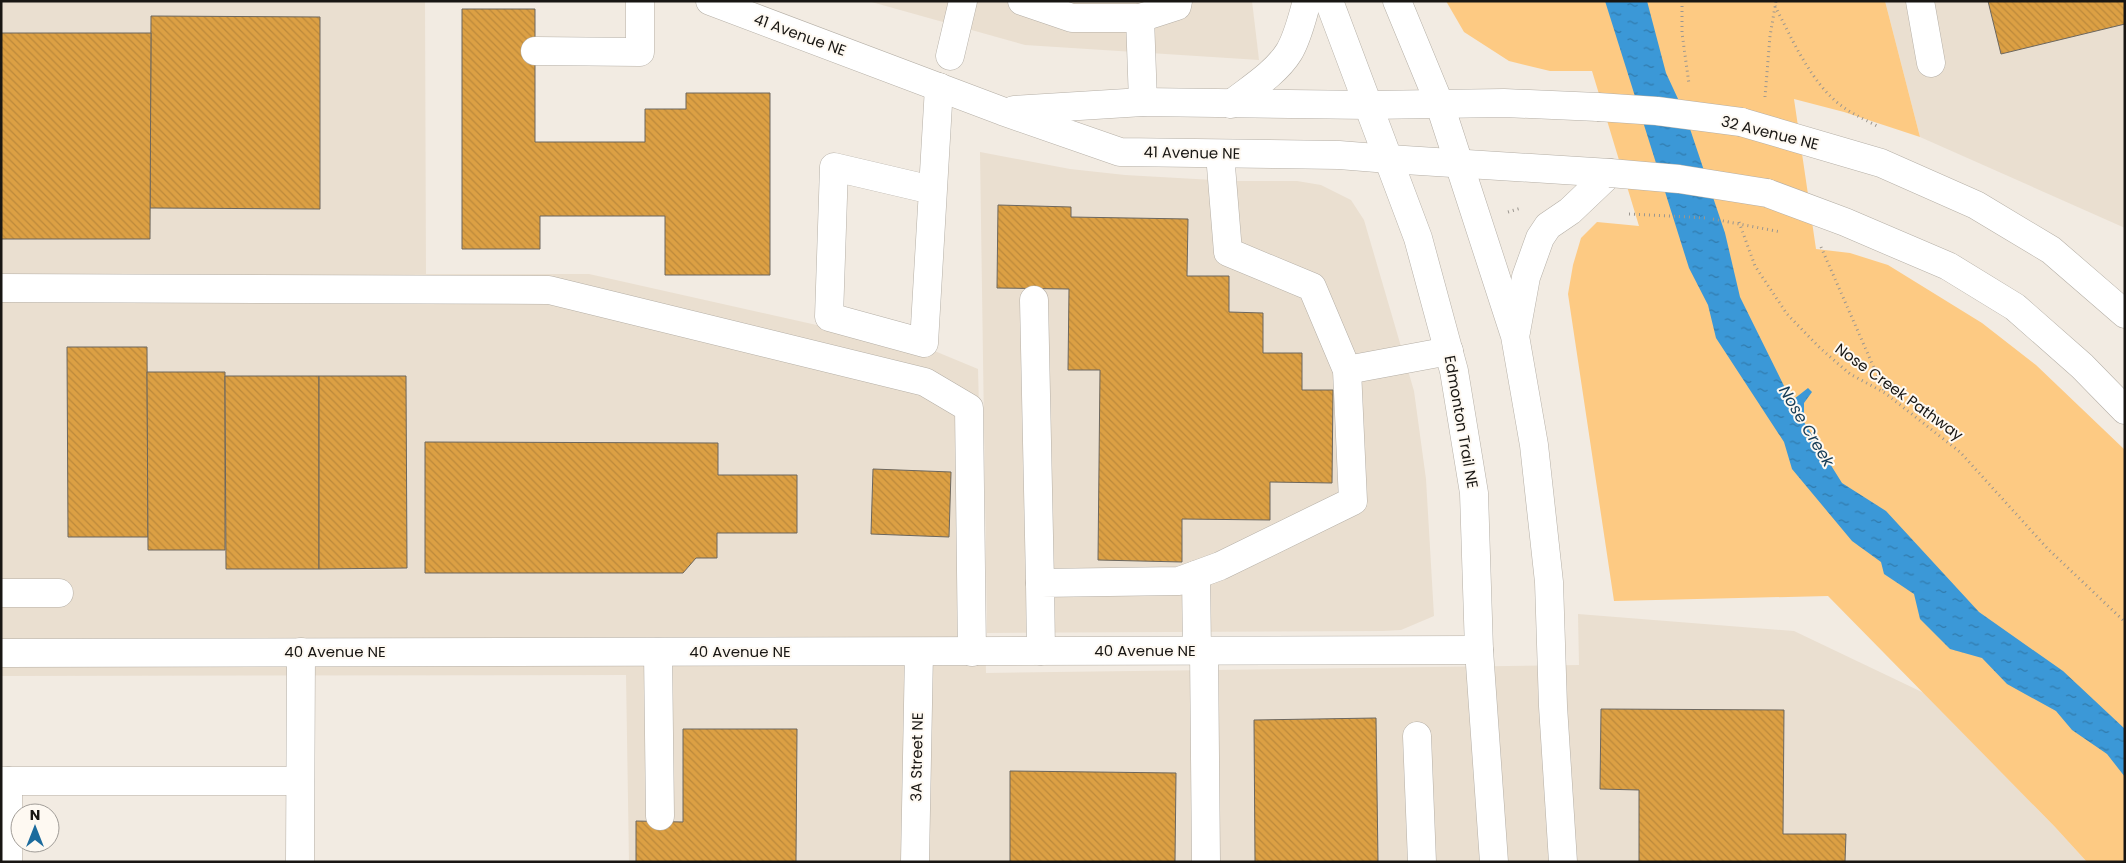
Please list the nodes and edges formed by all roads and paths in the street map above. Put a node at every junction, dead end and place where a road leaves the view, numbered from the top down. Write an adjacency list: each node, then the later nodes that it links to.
1 (640, 1): 14 (main road)
2 (710, 1): 18 (main road, 41 Avenue NE)
3 (963, 1): 15 (main road)
4 (1022, 1): 13 (main road)
5 (1178, 1): 13 (main road)
6 (1307, 1): 21 (main road)
7 (1329, 1): 22 (main road, Edmonton Trail NE)
8 (1397, 1): 23 (main road)
9 (1682, 1): 17 (path)
10 (1776, 1): 12 (path)
11 (1920, 1): 16 (main road)
12 (1775, 6): 19 (path); 25 (path)
13 (1140, 18): 20 (main road)
14 (535, 51)
15 (950, 56)
16 (1931, 63)
17 (1690, 86)
18 (939, 87): 24 (main road, 41 Avenue NE); 30 (main road)
19 (1765, 96)
20 (1143, 102): 21 (main road, 41 Avenue NE); 24 (main road, 41 Avenue NE)
21 (1232, 104): 22 (main road, 41 Avenue NE)
22 (1369, 105): 23 (main road, 32 Avenue NE); 27 (main road, Edmonton Trail NE)
23 (1440, 105): 28 (main road); 39 (main road, 32 Avenue NE, bridge)
24 (1002, 111): 26 (main road, 41 Avenue NE)
25 (1884, 130)
26 (1220, 154): 27 (main road, 41 Avenue NE); 42 (main road)
27 (1389, 159): 28 (main road); 41 (main road, Edmonton Trail NE)
28 (1460, 164): 29 (main road); 40 (main road)
29 (1610, 173): 40 (main road); 44 (main road, bridge)
30 (932, 190): 30 (main road)
31 (1526, 207): 32 (path)
32 (1502, 214)
33 (1628, 214): 35 (path, bridge)
34 (1738, 221): 43 (path, Nose Creek Pathway)
35 (1781, 232)
36 (1821, 246): 43 (path)
37 (1, 288): 56 (main road)
38 (1034, 300): 46 (main road)
39 (2125, 314)
40 (1515, 336): 68 (main road)
41 (1448, 351): 42 (main road); 50 (main road, Edmonton Trail NE)
42 (1346, 370): 45 (main road)
43 (1885, 393): 49 (path, Nose Creek Pathway)
44 (2125, 410)
45 (1196, 575): 46 (main road); 52 (main road)
46 (1040, 583): 51 (main road)
47 (1, 593): 48 (main road)
48 (59, 593)
49 (2125, 622)
50 (1479, 650): 52 (main road, 40 Avenue NE); 67 (main road, Edmonton Trail NE)
51 (1041, 651): 52 (main road, 40 Avenue NE); 56 (main road, 40 Avenue NE)
52 (1200, 651): 65 (main road)
53 (301, 652): 54 (main road, 40 Avenue NE); 57 (main road, 40 Avenue NE); 60 (main road)
54 (658, 652): 55 (main road, 40 Avenue NE); 61 (main road)
55 (919, 652): 56 (main road, 40 Avenue NE); 64 (main road, 3A Street NE)
56 (972, 652)
57 (1, 653)
58 (1417, 736): 66 (main road)
59 (5, 781): 60 (main road); 62 (main road)
60 (300, 781): 63 (main road)
61 (660, 816)
62 (8, 862)
63 (300, 862)
64 (915, 862)
65 (1206, 862)
66 (1422, 862)
67 (1494, 862)
68 (1563, 862)

